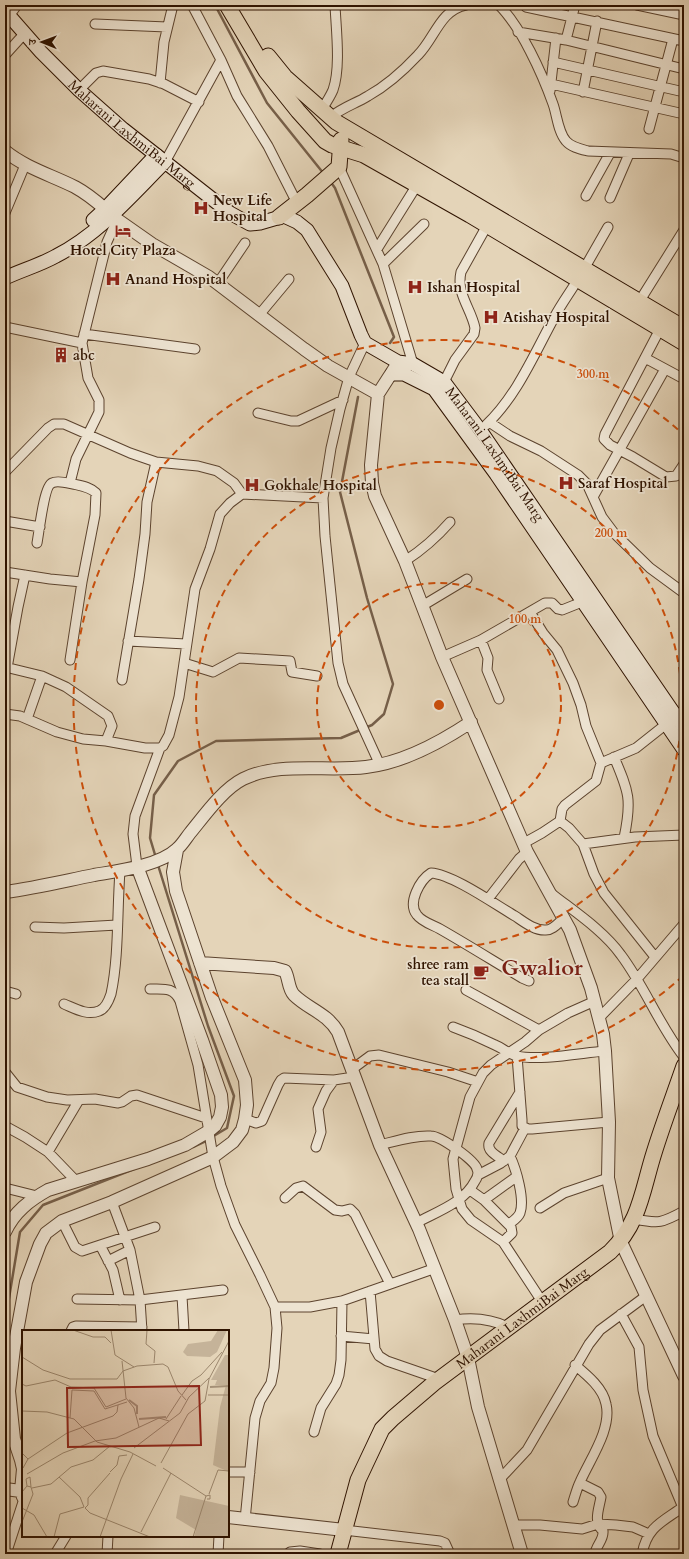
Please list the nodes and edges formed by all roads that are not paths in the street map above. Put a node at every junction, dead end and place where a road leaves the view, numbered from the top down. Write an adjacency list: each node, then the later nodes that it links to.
1 (17, 5): 12 (street)
2 (192, 5): 26 (street)
3 (227, 5): 43 (main road)
4 (239, 5): 41 (main road)
5 (335, 5): 41 (street)
6 (466, 5): 41 (street)
7 (499, 5): 18 (street)
8 (575, 5): 14 (street)
9 (637, 5): 13 (street)
10 (526, 6): 14 (street)
11 (172, 9): 17 (street)
12 (7, 13): 19 (main road, Maharani LaxhmiBai Marg)
13 (684, 15)
14 (572, 16): 15 (street); 22 (street)
15 (597, 21): 21 (street); 24 (street)
16 (95, 24): 17 (street)
17 (167, 27): 31 (street)
18 (518, 32): 20 (street); 37 (street)
19 (24, 34): 25 (street); 34 (main road, Maharani LaxhmiBai Marg)
20 (556, 38): 22 (street); 27 (street)
21 (673, 39): 23 (street); 28 (street)
22 (566, 40): 24 (street)
23 (684, 41)
24 (592, 46): 28 (street); 30 (street)
25 (5, 55)
26 (221, 60): 38 (street); 54 (street)
27 (553, 62): 30 (street); 32 (street)
28 (666, 64): 29 (street); 33 (street)
29 (684, 69)
30 (587, 70): 33 (street); 35 (street)
31 (160, 83): 34 (street); 38 (street)
32 (550, 84): 35 (street); 37 (street)
33 (660, 86): 36 (street); 39 (street)
34 (79, 90): 48 (main road, Maharani LaxhmiBai Marg)
35 (583, 92): 39 (street)
36 (684, 92)
37 (550, 94): 45 (street)
38 (199, 102): 48 (street)
39 (655, 108): 40 (street); 42 (street)
40 (684, 114)
41 (334, 128): 43 (main road); 43 (main road); 50 (main road); 51 (main road); 58 (main road)
42 (649, 129)
43 (317, 133)
44 (5, 151): 49 (street)
45 (610, 153): 46 (street); 52 (street)
46 (629, 154): 47 (street); 53 (street)
47 (684, 158)
48 (160, 159): 56 (main road); 57 (main road, Maharani LaxhmiBai Marg)
49 (25, 165): 55 (street); 56 (street)
50 (331, 174): 54 (main road); 63 (street)
51 (417, 185): 58 (main road); 63 (street)
52 (586, 196)
53 (610, 198)
54 (297, 203): 57 (main road)
55 (5, 213)
56 (111, 215): 65 (main road); 67 (main road); 69 (street); 75 (street)
57 (279, 217): 76 (main road)
58 (490, 220): 66 (main road); 86 (street)
59 (424, 224): 64 (street)
60 (608, 228): 66 (street)
61 (684, 230): 70 (street)
62 (245, 243): 69 (street)
63 (377, 249): 64 (street)
64 (383, 264): 81 (street)
65 (5, 268)
66 (581, 274): 70 (main road); 74 (main road); 90 (street)
67 (5, 278)
68 (289, 279): 71 (street)
69 (218, 283): 71 (street)
70 (639, 302): 73 (main road)
71 (259, 315): 84 (street)
72 (5, 327): 75 (street)
73 (684, 328)
74 (660, 329): 77 (main road); 79 (street)
75 (83, 338): 78 (street); 91 (street)
76 (365, 343): 80 (main road, Maharani LaxhmiBai Marg); 84 (street)
77 (684, 343)
78 (195, 348)
79 (645, 358): 82 (street); 93 (street)
80 (398, 362): 81 (main road, Maharani LaxhmiBai Marg); 83 (street)
81 (413, 364): 86 (main road, Maharani LaxhmiBai Marg)
82 (665, 368): 85 (street); 93 (street)
83 (392, 374): 87 (street); 92 (main road)
84 (349, 378): 87 (street); 88 (street)
85 (684, 379)
86 (444, 382): 90 (main road, Maharani LaxhmiBai Marg)
87 (378, 394): 105 (street)
88 (342, 400): 89 (street); 100 (street)
89 (258, 413)
90 (485, 426): 92 (street); 99 (street); 126 (main road, Maharani LaxhmiBai Marg)
91 (87, 434): 94 (street); 96 (street); 97 (street)
92 (470, 438): 111 (main road)
93 (619, 450): 95 (street); 99 (street)
94 (156, 462): 98 (street); 115 (street)
95 (684, 464)
96 (5, 472)
97 (70, 483): 103 (street); 109 (street)
98 (242, 494): 100 (street); 116 (street)
99 (594, 497): 110 (street)
100 (323, 498): 135 (street)
101 (5, 521): 103 (street)
102 (450, 522): 105 (street)
103 (40, 527): 104 (street)
104 (37, 543)
105 (405, 561): 112 (street)
106 (5, 572): 107 (street)
107 (25, 575): 109 (street); 120 (street)
108 (467, 579): 112 (street)
109 (82, 582): 118 (street)
110 (684, 592)
111 (582, 602): 113 (street); 126 (main road)
112 (422, 606): 117 (street)
113 (530, 612): 114 (street); 134 (street)
114 (481, 640): 117 (street); 124 (street)
115 (128, 641): 116 (street); 123 (street)
116 (186, 644): 119 (street)
117 (442, 658): 128 (street)
118 (70, 660)
119 (184, 663): 122 (street); 131 (street)
120 (6, 667): 121 (street)
121 (42, 676): 127 (street); 130 (street)
122 (317, 676)
123 (122, 680)
124 (499, 699)
125 (5, 714): 127 (street)
126 (675, 717): 129 (main road, Maharani LaxhmiBai Marg); 132 (main road); 133 (street)
127 (28, 719): 130 (street)
128 (471, 722): 135 (street); 140 (street)
129 (684, 728)
130 (106, 741): 131 (street)
131 (160, 748): 142 (street)
132 (684, 750)
133 (614, 757): 134 (street); 138 (street)
134 (601, 763): 136 (street)
135 (380, 765): 141 (street)
136 (560, 821): 139 (street); 140 (street)
137 (684, 835): 138 (street)
138 (624, 838): 139 (street)
139 (583, 844): 151 (street)
140 (526, 848): 144 (street); 146 (street)
141 (172, 852): 142 (street); 152 (street)
142 (140, 866): 143 (street); 180 (street)
143 (120, 871): 145 (street); 149 (street)
144 (547, 890): 147 (street); 153 (street)
145 (5, 892)
146 (488, 899): 147 (street); 154 (street)
147 (563, 919): 159 (street)
148 (684, 924): 151 (street)
149 (117, 925): 150 (street); 160 (street)
150 (35, 927)
151 (655, 957): 153 (street)
152 (200, 962): 170 (street); 176 (street)
153 (637, 979): 161 (street); 167 (street)
154 (529, 981)
155 (150, 989): 175 (street)
156 (466, 990): 163 (street)
157 (5, 992): 158 (street)
158 (16, 994)
159 (595, 1001): 161 (street); 163 (street)
160 (64, 1004)
161 (599, 1018): 164 (street)
162 (453, 1027): 165 (street)
163 (539, 1030): 165 (street)
164 (605, 1051): 166 (street); 177 (street)
165 (508, 1053): 166 (street); 172 (street)
166 (517, 1056): 173 (street)
167 (684, 1057)
168 (684, 1066): 200 (main road, Maharani LaxhmiBai Marg)
169 (5, 1072): 174 (street)
170 (352, 1074): 171 (street); 172 (street); 181 (street)
171 (334, 1080): 176 (street); 182 (street)
172 (478, 1082): 183 (street)
173 (520, 1092): 179 (street); 186 (street)
174 (79, 1100): 175 (street); 184 (street)
175 (206, 1118): 180 (street)
176 (245, 1119): 185 (street)
177 (609, 1122): 179 (street); 189 (street)
178 (5, 1126): 184 (street)
179 (525, 1128): 186 (street)
180 (209, 1132): 185 (street); 190 (street)
181 (380, 1145): 183 (street); 202 (street)
182 (316, 1147)
183 (455, 1149): 187 (street); 195 (street)
184 (48, 1152): 190 (street)
185 (212, 1156): 197 (street); 223 (street)
186 (507, 1158): 187 (street); 188 (street)
187 (478, 1175): 192 (street)
188 (516, 1177): 196 (street); 203 (street)
189 (608, 1178): 198 (street); 208 (street)
190 (76, 1181): 193 (street)
191 (5, 1188): 193 (street)
192 (470, 1190): 195 (street); 196 (street)
193 (37, 1196): 205 (street)
194 (285, 1198): 213 (street)
195 (458, 1200): 202 (street); 207 (street)
196 (484, 1200): 203 (street)
197 (112, 1202): 201 (street); 206 (street)
198 (540, 1208)
199 (684, 1211): 200 (street)
200 (635, 1219): 208 (main road, Maharani LaxhmiBai Marg)
201 (62, 1221): 209 (street); 237 (street)
202 (416, 1223): 212 (street)
203 (509, 1224): 207 (street)
204 (155, 1227): 206 (street)
205 (5, 1232)
206 (125, 1236): 209 (street); 210 (street)
207 (503, 1242): 222 (street)
208 (621, 1242): 217 (street); 222 (main road, Maharani LaxhmiBai Marg)
209 (100, 1245): 211 (street)
210 (130, 1250): 211 (street); 220 (street)
211 (108, 1261): 219 (street)
212 (434, 1269): 213 (street); 225 (street)
213 (390, 1284): 215 (street)
214 (222, 1290): 216 (street)
215 (370, 1291): 221 (street); 231 (street)
216 (182, 1296): 220 (street); 229 (street)
217 (646, 1296): 224 (street); 234 (street)
218 (77, 1299): 219 (street)
219 (120, 1300): 220 (street)
220 (140, 1300): 227 (street)
221 (342, 1301): 223 (street); 230 (street)
222 (543, 1303): 226 (main road, Maharani LaxhmiBai Marg)
223 (275, 1308): 239 (street)
224 (621, 1314): 233 (street); 245 (street)
225 (454, 1320): 226 (street); 232 (street)
226 (510, 1328): 232 (main road, Maharani LaxhmiBai Marg)
227 (142, 1329): 228 (street)
228 (72, 1330)
229 (184, 1330)
230 (341, 1336): 231 (street); 236 (street)
231 (374, 1339): 235 (street)
232 (468, 1358): 235 (main road, Maharani LaxhmiBai Marg); 241 (street)
233 (575, 1366): 241 (street); 242 (street)
234 (684, 1376)
235 (440, 1379): 250 (main road, Maharani LaxhmiBai Marg)
236 (314, 1432)
237 (22, 1464)
238 (229, 1472): 239 (street)
239 (250, 1472): 247 (street)
240 (22, 1474): 243 (street)
241 (499, 1480): 249 (street)
242 (580, 1483): 244 (street); 248 (street)
243 (18, 1494): 255 (street)
244 (573, 1502)
245 (683, 1508): 251 (street)
246 (229, 1518): 247 (street)
247 (245, 1520): 250 (street)
248 (598, 1524): 249 (street); 251 (street); 264 (street)
249 (513, 1525): 263 (street)
250 (344, 1530): 261 (main road, Maharani LaxhmiBai Marg); 262 (street)
251 (649, 1534): 265 (street)
252 (65, 1537): 256 (street)
253 (108, 1537): 257 (street)
254 (219, 1537): 258 (street)
255 (6, 1554)
256 (55, 1554)
257 (106, 1554)
258 (218, 1554)
259 (288, 1554): 260 (street)
260 (320, 1554)
261 (338, 1554)
262 (450, 1554)
263 (522, 1554)
264 (595, 1554)
265 (642, 1554)

